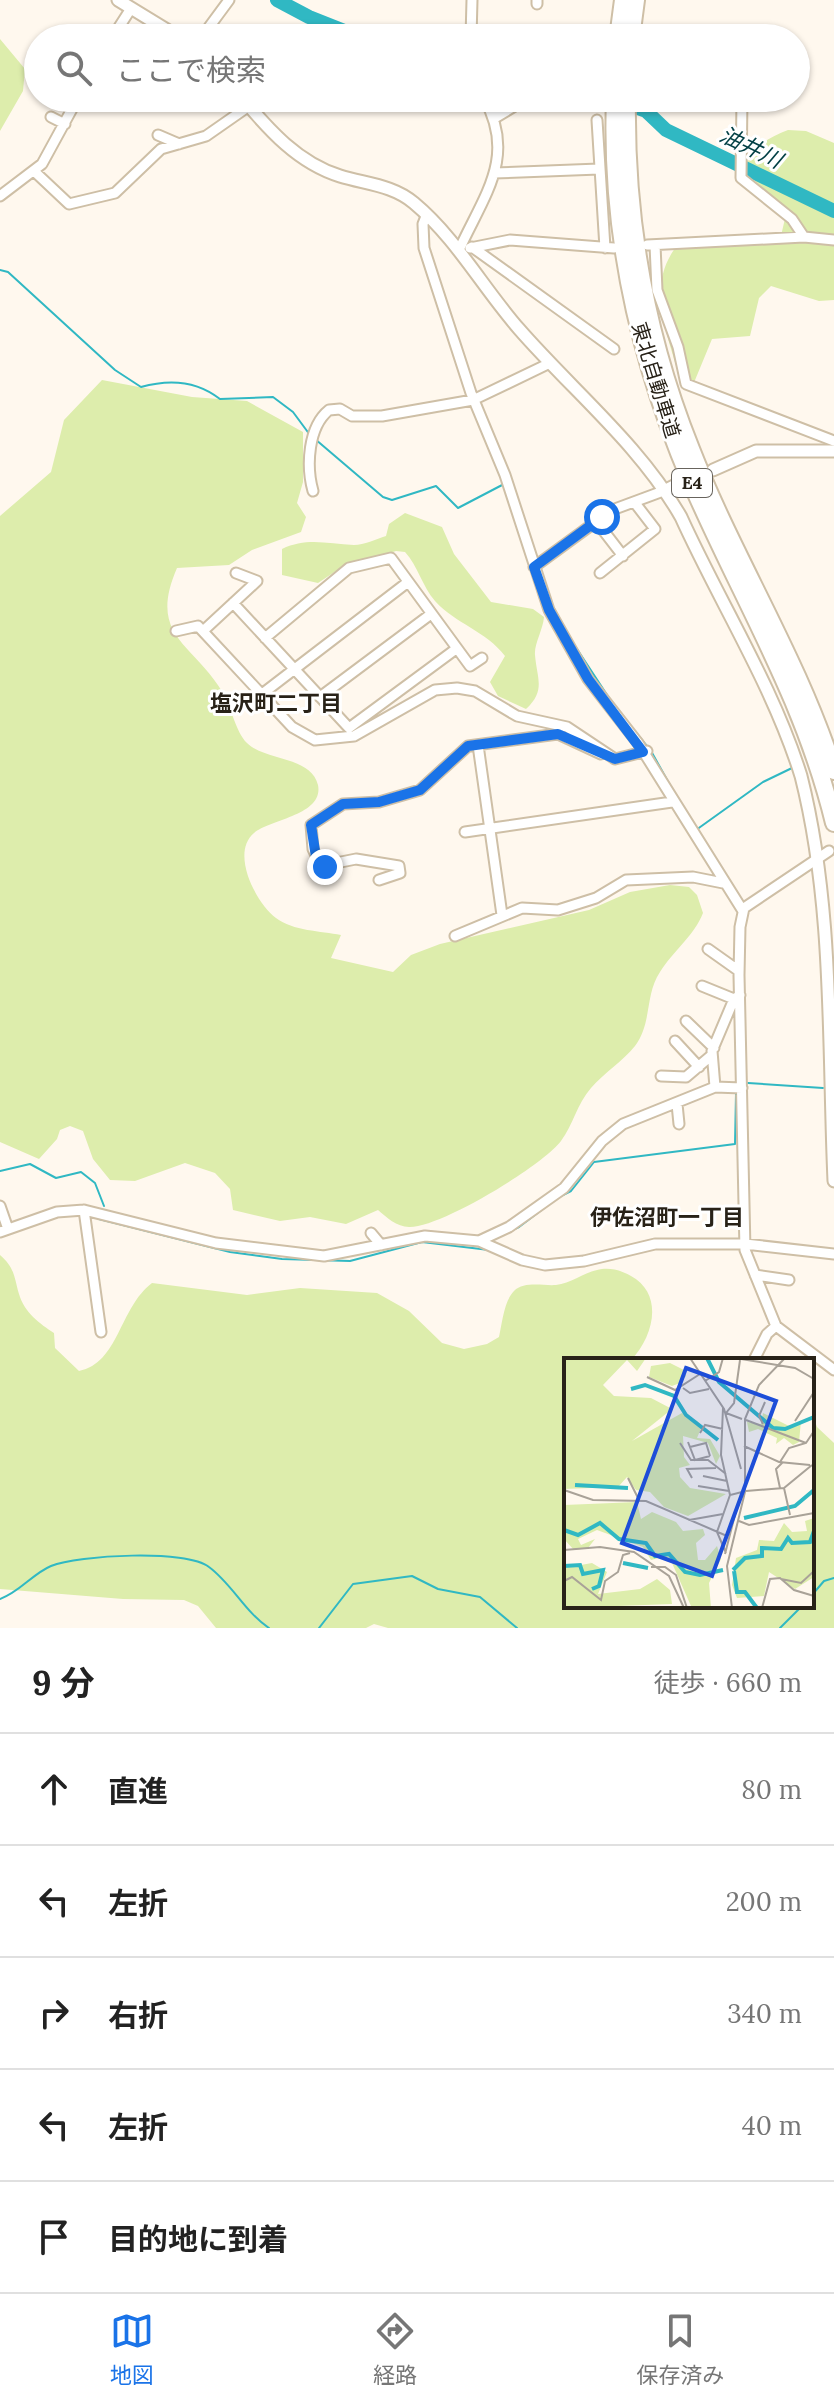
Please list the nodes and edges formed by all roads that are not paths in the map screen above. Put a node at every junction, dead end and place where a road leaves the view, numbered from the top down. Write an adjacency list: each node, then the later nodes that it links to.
1 (118, 0): 6 (street)
2 (229, 0): 9 (street)
3 (472, 0): 10 (street)
4 (623, 0): 11 (highway)
5 (636, 0): 12 (highway)
6 (130, 10): 7 (street); 8 (street)
7 (121, 24)
8 (155, 24)
9 (211, 24)
10 (471, 24)
11 (620, 24)
12 (633, 24)
13 (71, 112): 24 (street)
14 (234, 112): 27 (street)
15 (255, 112): 32 (street)
16 (492, 112): 22 (street)
17 (505, 112): 22 (street)
18 (617, 112): 25 (highway, 東北自動車道 / E4)
19 (624, 112): 25 (highway, 東北自動車道 / E4)
20 (740, 112): 33 (street)
21 (51, 117): 24 (street)
22 (495, 118): 30 (street)
23 (597, 120): 28 (street)
24 (65, 124): 29 (street)
25 (620, 128): 65 (highway, 東北自動車道 / E4); 67 (highway, 東北自動車道 / E4)
26 (158, 135): 27 (street)
27 (179, 144): 29 (street)
28 (599, 169): 30 (street); 35 (street)
29 (35, 172): 31 (street)
30 (494, 173): 35 (street)
31 (0, 196)
32 (427, 214): 35 (street); 38 (street)
33 (804, 237): 34 (street); 39 (street)
34 (834, 240)
35 (465, 249): 36 (street); 37 (street)
36 (614, 349)
37 (550, 363): 38 (street); 43 (street)
38 (473, 400): 44 (street); 48 (street)
39 (834, 441)
40 (834, 451): 41 (street)
41 (713, 470)
42 (680, 483): 43 (street)
43 (666, 490): 45 (street); 70 (street)
44 (313, 491)
45 (635, 503): 46 (street); 47 (street)
46 (596, 521): 47 (street); 48 (street)
47 (623, 556): 50 (street)
48 (534, 567): 63 (street)
49 (236, 573): 52 (street)
50 (600, 573)
51 (408, 582): 53 (street); 56 (street); 59 (street)
52 (233, 603): 55 (street); 56 (street)
53 (431, 614): 57 (street); 61 (street)
54 (176, 631): 55 (street)
55 (203, 631): 60 (street)
56 (265, 638): 59 (street)
57 (456, 649): 58 (street); 61 (street)
58 (482, 658)
59 (292, 667): 60 (street); 61 (street)
60 (262, 694): 64 (street)
61 (320, 697)
62 (478, 745): 64 (street); 68 (street); 71 (street)
63 (645, 751): 64 (street); 66 (street)
64 (608, 756)
65 (834, 771)
66 (672, 802): 68 (street); 72 (street)
67 (834, 823)
68 (489, 826): 69 (street); 74 (street)
69 (465, 832)
70 (824, 854): 73 (street); 87 (street)
71 (379, 880)
72 (723, 883): 73 (street); 74 (street)
73 (743, 911): 77 (street)
74 (502, 915): 75 (street)
75 (455, 936)
76 (708, 949): 77 (street)
77 (739, 971): 79 (street)
78 (702, 986): 79 (street)
79 (737, 997): 82 (street); 86 (street)
80 (686, 1021): 82 (street)
81 (675, 1041): 83 (street)
82 (713, 1051): 83 (street); 85 (street)
83 (699, 1067): 84 (street)
84 (661, 1076)
85 (715, 1087): 86 (street); 88 (street)
86 (742, 1088): 96 (street)
87 (832, 1094): 90 (street)
88 (677, 1104): 89 (street); 95 (street)
89 (679, 1124)
90 (834, 1181)
91 (0, 1206): 93 (street)
92 (84, 1210): 93 (street); 97 (street); 102 (street)
93 (4, 1231)
94 (371, 1233): 97 (street)
95 (479, 1241): 96 (street); 97 (street)
96 (745, 1244): 98 (street); 99 (street)
97 (381, 1245)
98 (834, 1254)
99 (755, 1275): 100 (street); 101 (street)
100 (789, 1280)
101 (776, 1326): 103 (street); 104 (street)
102 (101, 1332)
103 (755, 1358)
104 (834, 1370)

